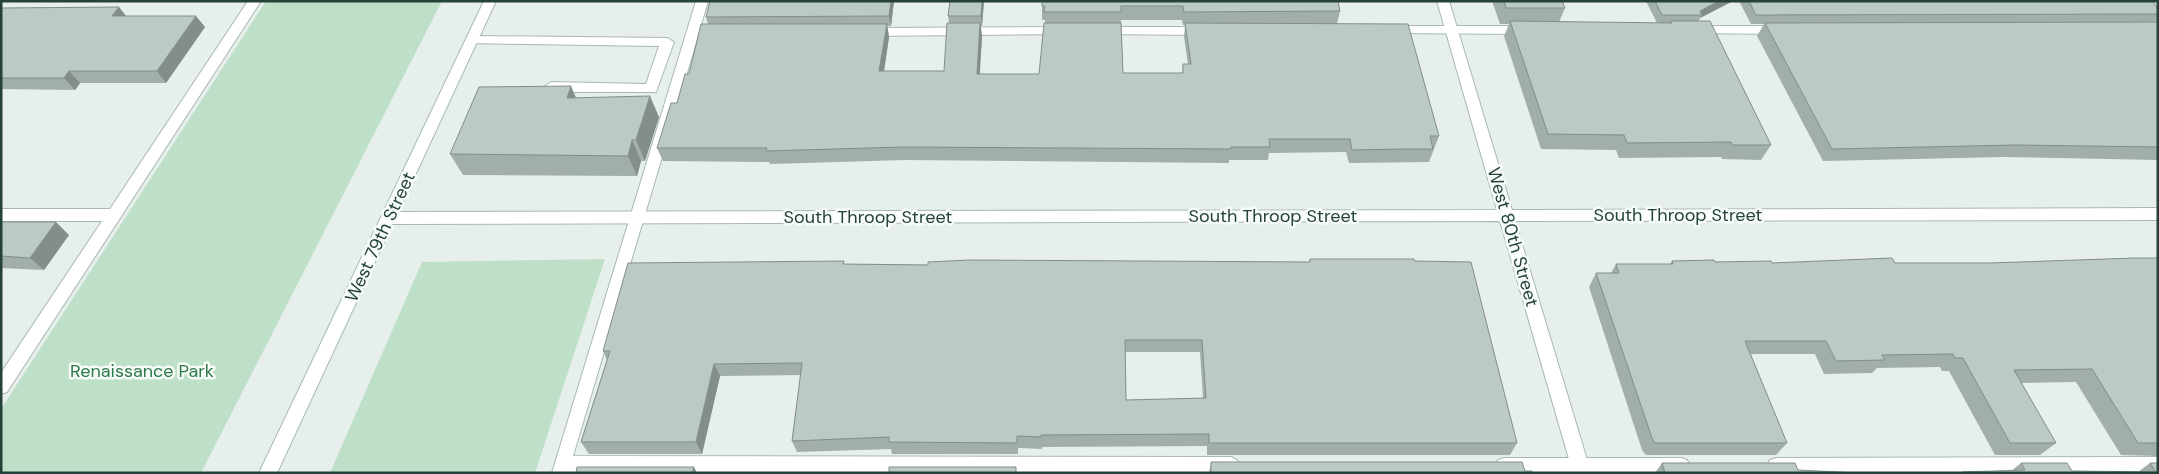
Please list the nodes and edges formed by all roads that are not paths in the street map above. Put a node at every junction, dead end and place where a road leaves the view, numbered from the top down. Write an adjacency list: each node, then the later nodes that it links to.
1 (255, 1): 18 (street)
2 (490, 1): 14 (street, West 79th Street)
3 (702, 1): 11 (street)
4 (1443, 1): 6 (street, West 80th Street)
5 (1376, 30): 6 (street)
6 (1452, 30): 7 (street); 19 (street, West 80th Street)
7 (1542, 30)
8 (1681, 30): 9 (street)
9 (1790, 30)
10 (1218, 31): 13 (street)
11 (692, 32): 12 (street); 20 (street)
12 (732, 32)
13 (851, 32)
14 (472, 40): 15 (street); 21 (street, West 79th Street)
15 (538, 87)
16 (2158, 214): 19 (street, South Throop Street)
17 (1, 215): 18 (street)
18 (115, 215): 22 (street)
19 (1507, 215): 20 (street, South Throop Street); 29 (street, West 80th Street)
20 (637, 217): 21 (street, South Throop Street); 28 (street)
21 (388, 218): 30 (street, West 79th Street)
22 (1, 387)
23 (1247, 465): 28 (street)
24 (2158, 465): 27 (street)
25 (1485, 466): 29 (street)
26 (1696, 466): 29 (street)
27 (1755, 466)
28 (561, 468)
29 (1581, 469)
30 (268, 473)

